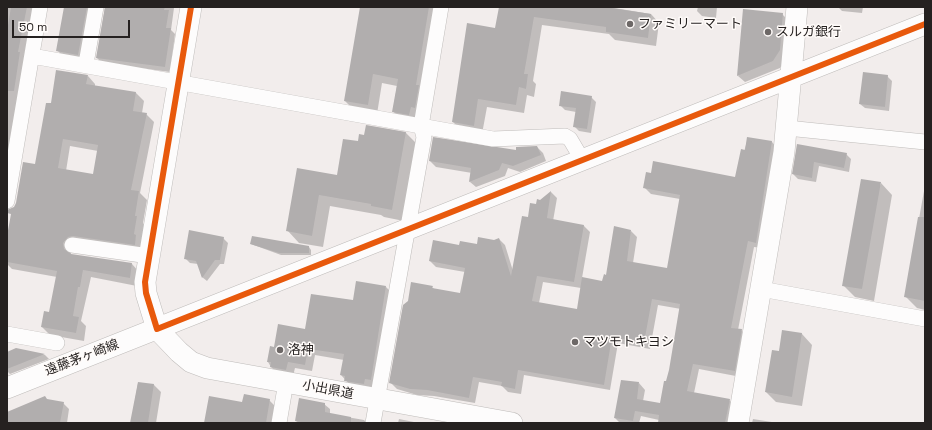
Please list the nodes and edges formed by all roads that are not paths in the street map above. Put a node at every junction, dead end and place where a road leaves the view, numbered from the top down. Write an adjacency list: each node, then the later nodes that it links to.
1 (40, 7): 7 (street)
2 (96, 7): 8 (street)
3 (191, 7): 10 (street)
4 (441, 7): 11 (street)
5 (797, 7): 9 (street)
6 (925, 24): 9 (street, 遠藤茅ヶ崎線)
7 (32, 56): 10 (street); 13 (street)
8 (86, 58)
9 (792, 75): 12 (street); 15 (street, 遠藤茅ヶ崎線)
10 (179, 82): 11 (street); 19 (street)
11 (421, 126): 15 (street); 17 (street)
12 (787, 128): 14 (street); 20 (street)
13 (13, 130): 16 (street)
14 (925, 142)
15 (582, 161): 17 (street, 遠藤茅ヶ崎線)
16 (7, 201)
17 (407, 230): 22 (street, 遠藤茅ヶ崎線); 27 (street)
18 (72, 245): 19 (street)
19 (149, 256): 22 (street)
20 (761, 289): 21 (street); 31 (street)
21 (925, 319)
22 (157, 329): 25 (street, 小出県道); 26 (street, 遠藤茅ヶ崎線)
23 (7, 334): 24 (street)
24 (57, 343)
25 (286, 382): 27 (street, 小出県道); 28 (street)
26 (7, 388)
27 (377, 399): 29 (street); 30 (street, 小出県道)
28 (279, 423)
29 (373, 423)
30 (512, 423)
31 (738, 423)

